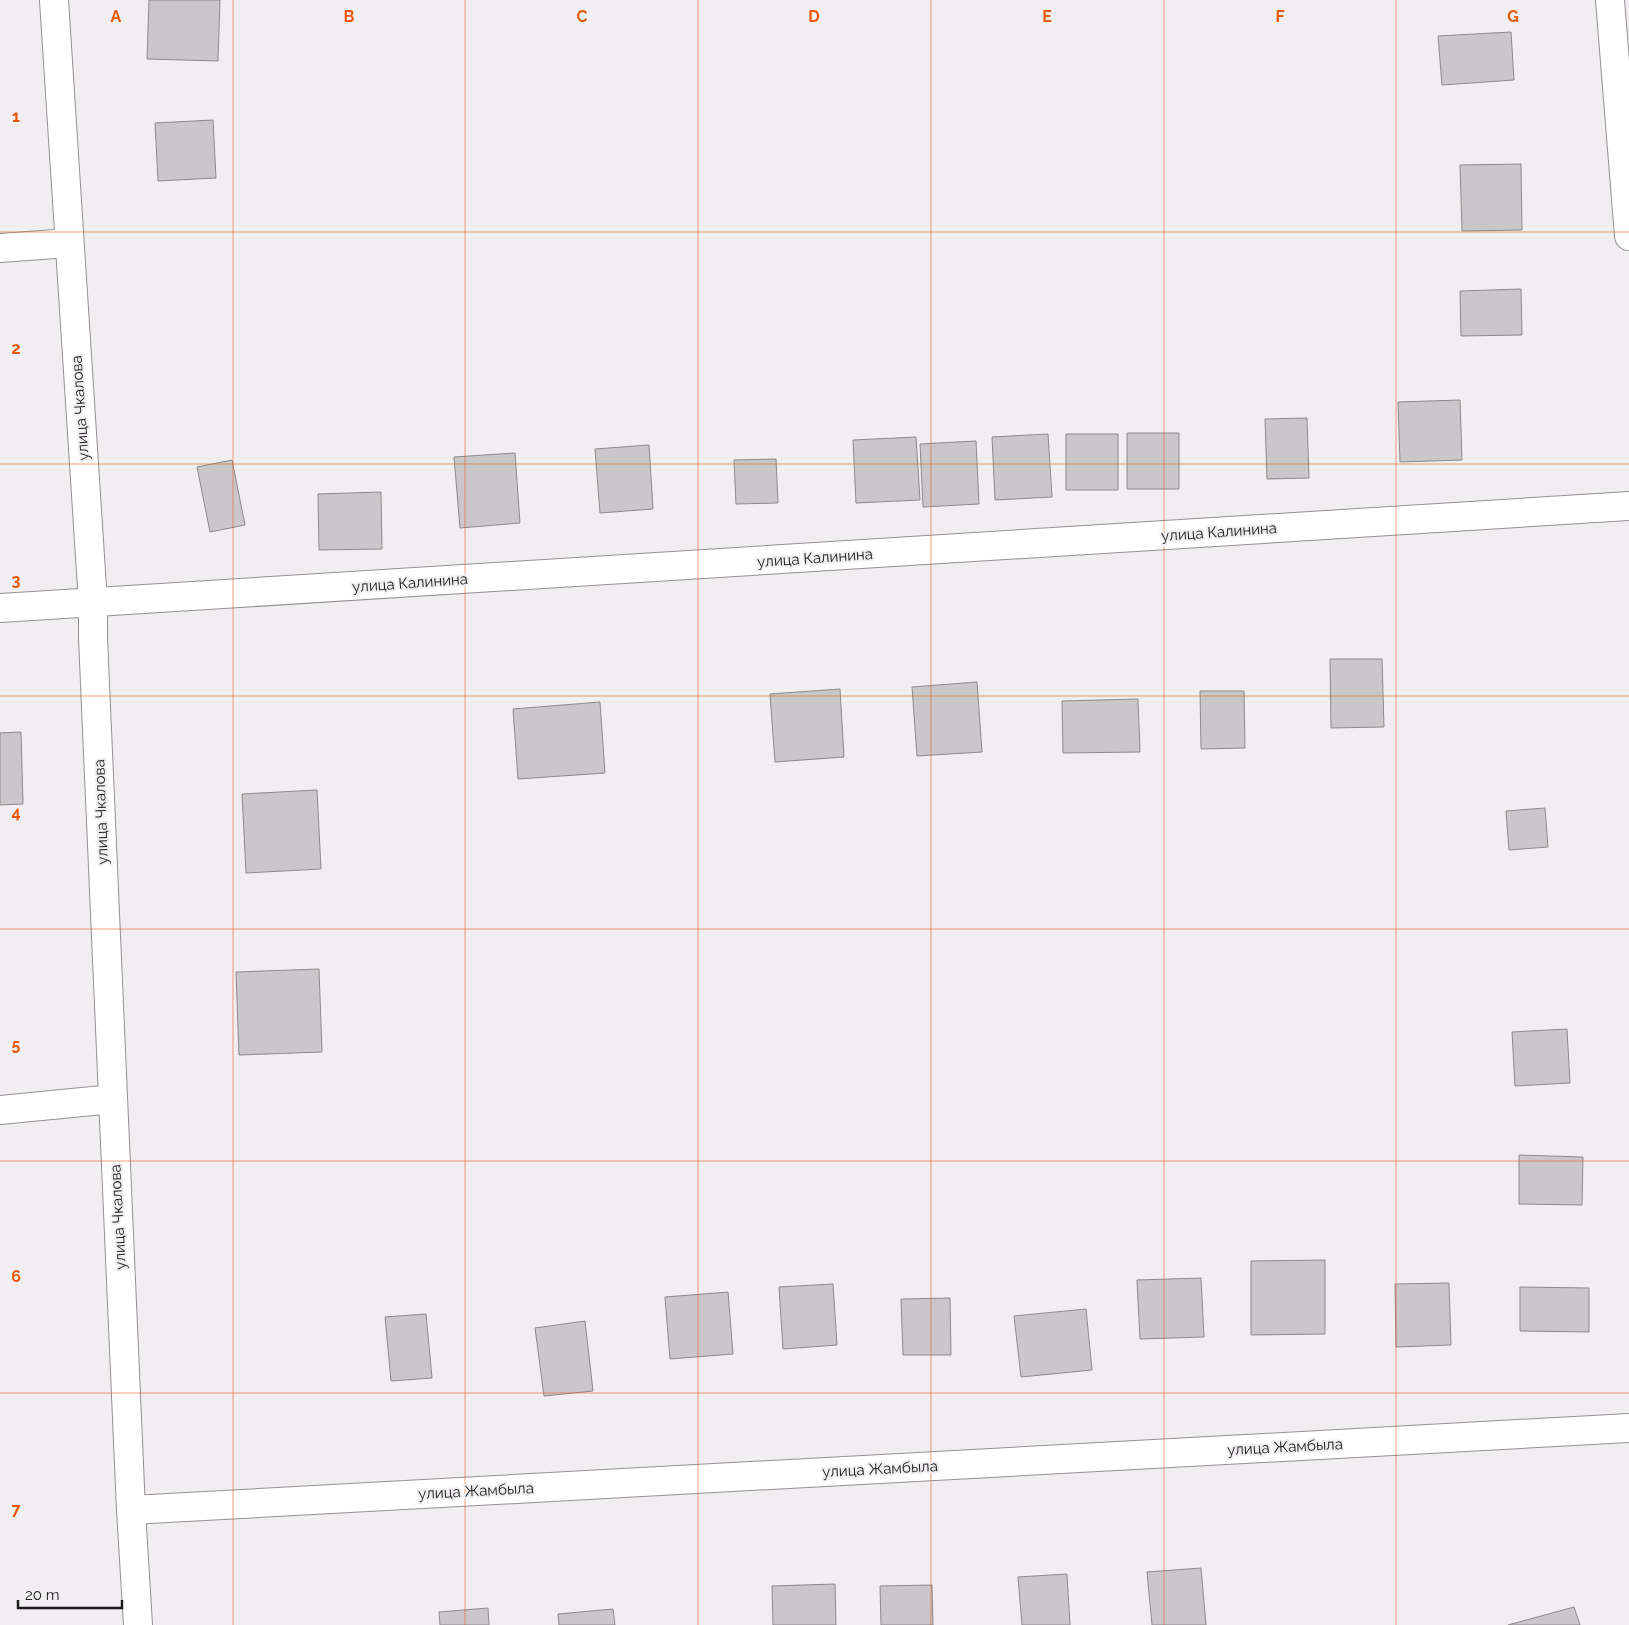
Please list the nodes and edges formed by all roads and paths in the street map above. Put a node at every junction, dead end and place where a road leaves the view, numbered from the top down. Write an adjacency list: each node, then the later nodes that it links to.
1 (54, 0): 4 (street, улица Чкалова)
2 (1610, 0): 3 (street)
3 (1629, 236)
4 (69, 243): 5 (street); 7 (street, улица Чкалова)
5 (0, 248)
6 (1629, 506): 7 (street, улица Калинина)
7 (93, 603): 8 (street, улица Калинина); 9 (street, улица Чкалова)
8 (0, 608)
9 (113, 1100): 10 (street); 12 (street, улица Чкалова)
10 (0, 1110)
11 (1629, 1428): 12 (street, улица Жамбыла)
12 (131, 1510): 13 (street, улица Чкалова)
13 (138, 1625)

